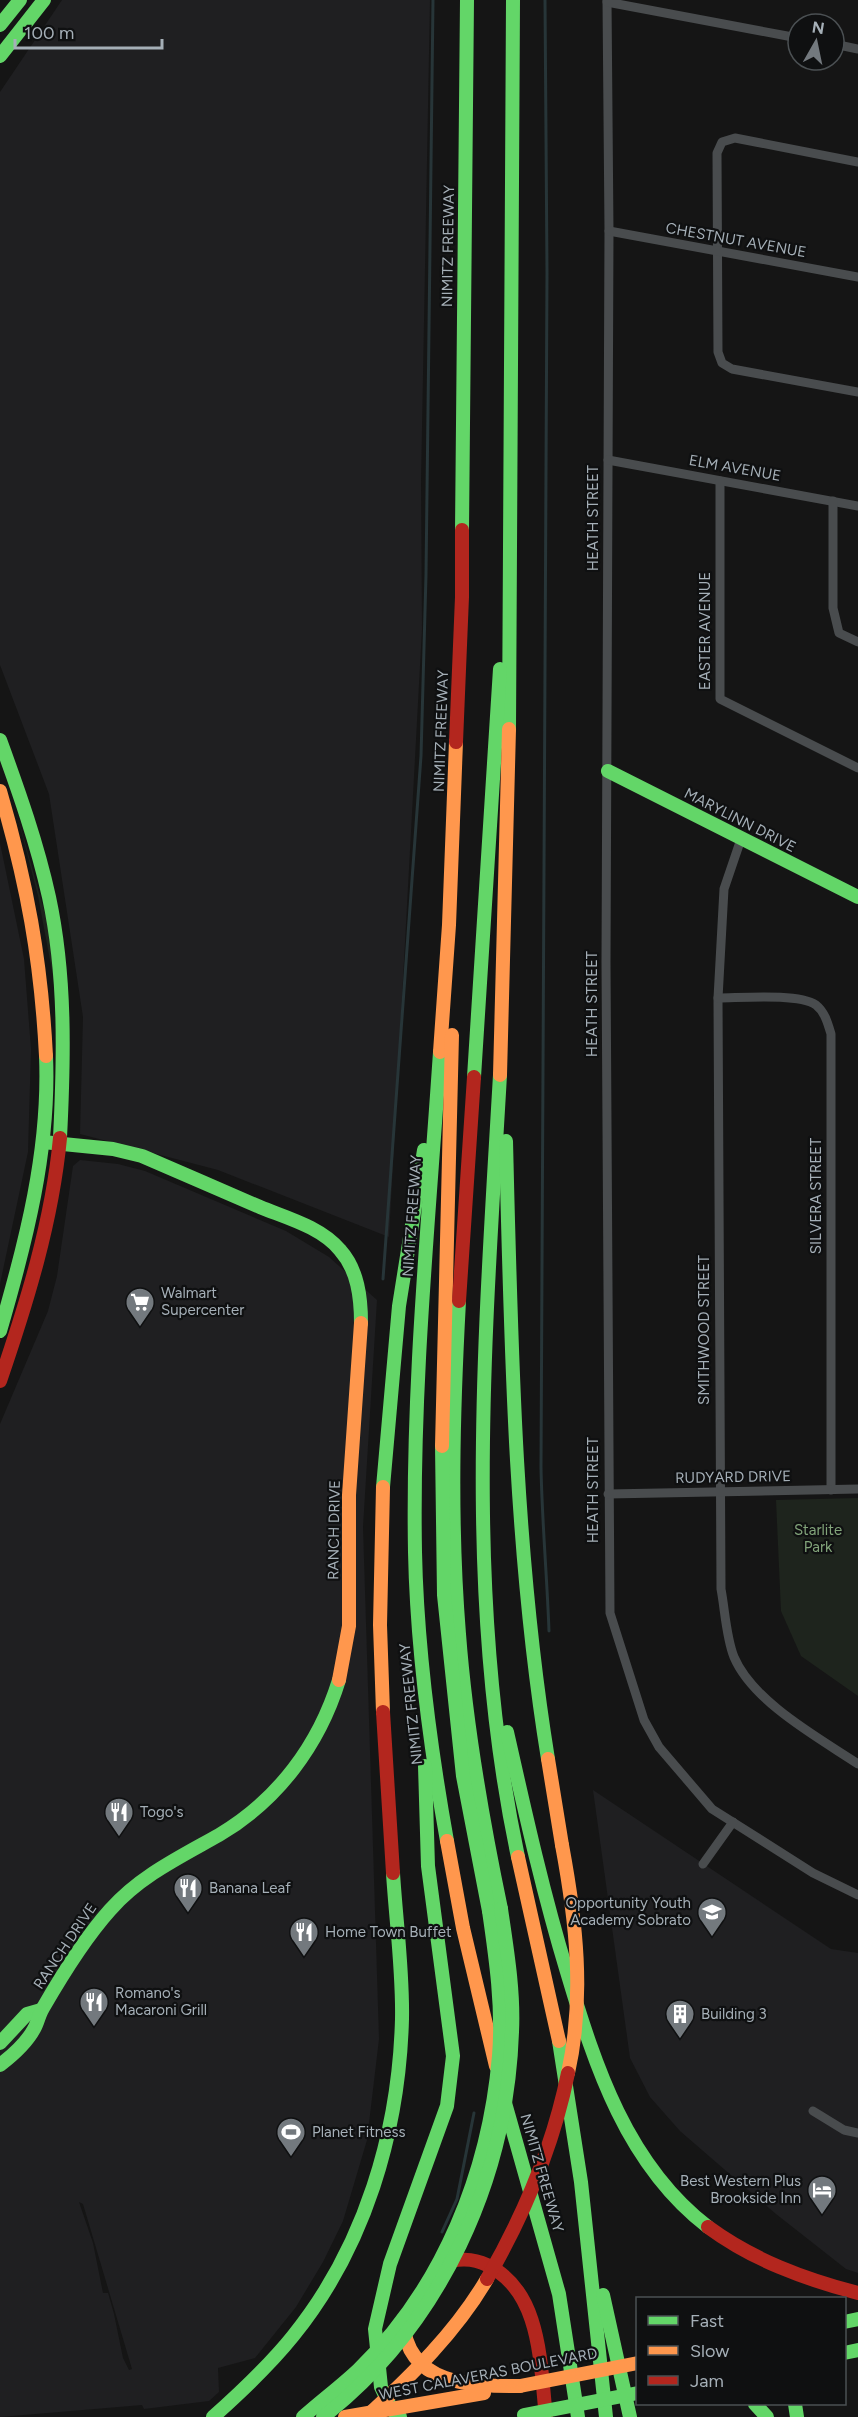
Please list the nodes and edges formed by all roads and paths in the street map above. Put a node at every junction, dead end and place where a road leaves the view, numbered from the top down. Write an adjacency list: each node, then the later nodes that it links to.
1 (20, 0): 6 (main road)
2 (44, 0): 8 (main road)
3 (467, 0): 19 (main road, NIMITZ FREEWAY)
4 (513, 0): 14 (main road, NIMITZ FREEWAY)
5 (607, 1): 7 (street); 10 (street, HEATH STREET)
6 (0, 25)
7 (786, 36)
8 (0, 56)
9 (858, 162): 11 (street)
10 (609, 231): 11 (street, CHESTNUT AVENUE); 15 (street, HEATH STREET)
11 (719, 252): 12 (street, CHESTNUT AVENUE); 13 (street)
12 (858, 277)
13 (858, 392)
14 (513, 460): 28 (main road, NIMITZ FREEWAY); 44 (main road)
15 (608, 460): 16 (street, ELM AVENUE); 23 (street, HEATH STREET)
16 (720, 481): 17 (street, ELM AVENUE); 22 (street, EASTER AVENUE)
17 (833, 501): 18 (street, ELM AVENUE); 20 (street)
18 (858, 506)
19 (462, 597): 29 (main road, NIMITZ FREEWAY); 44 (main road)
20 (858, 642)
21 (0, 740): 31 (main road)
22 (858, 768)
23 (608, 771): 25 (main road, MARYLINN DRIVE); 37 (street, HEATH STREET)
24 (0, 790): 30 (main road)
25 (741, 839): 26 (main road, MARYLINN DRIVE); 27 (street, SMITHWOOD STREET)
26 (858, 897)
27 (718, 998): 35 (street, SILVERA STREET); 36 (street, SMITHWOOD STREET)
28 (502, 1007): 38 (main road, NIMITZ FREEWAY); 62 (main road, bridge)
29 (438, 1070): 39 (main road, NIMITZ FREEWAY); 58 (main road)
30 (43, 1142): 31 (main road, RANCH DRIVE); 32 (main road)
31 (61, 1144): 33 (main road); 45 (main road, RANCH DRIVE)
32 (0, 1331)
33 (0, 1381)
34 (858, 1489): 35 (street, RUDYARD DRIVE)
35 (831, 1490): 36 (street, RUDYARD DRIVE)
36 (719, 1492): 37 (street, RUDYARD DRIVE); 40 (street, SMITHWOOD STREET)
37 (608, 1494): 41 (street, HEATH STREET)
38 (489, 1648): 50 (main road, NIMITZ FREEWAY); 51 (main road)
39 (425, 1699): 56 (main road); 64 (main road, NIMITZ FREEWAY)
40 (858, 1764)
41 (733, 1822): 42 (street); 43 (street, HEATH STREET)
42 (703, 1864)
43 (858, 1895)
44 (495, 1910): 59 (main road, bridge); 60 (main road, bridge)
45 (41, 2010): 46 (main road, RANCH DRIVE); 47 (main road, RANCH DRIVE)
46 (0, 2043)
47 (0, 2065)
48 (813, 2111): 49 (street)
49 (858, 2133)
50 (584, 2204): 65 (main road, NIMITZ FREEWAY); 66 (main road)
51 (858, 2293)
52 (636, 2363): 53 (main road, WEST CALAVERAS BOULEVARD, bridge)
53 (520, 2386): 56 (main road, WEST CALAVERAS BOULEVARD); 63 (main road)
54 (636, 2393): 57 (main road, bridge)
55 (757, 2405): 67 (main road)
56 (396, 2413): 61 (main road, WEST CALAVERAS BOULEVARD)
57 (518, 2416)
58 (213, 2417)
59 (303, 2417)
60 (323, 2417)
61 (345, 2417)
62 (366, 2417)
63 (546, 2417)
64 (578, 2417)
65 (606, 2417)
66 (630, 2417)
67 (767, 2417)

